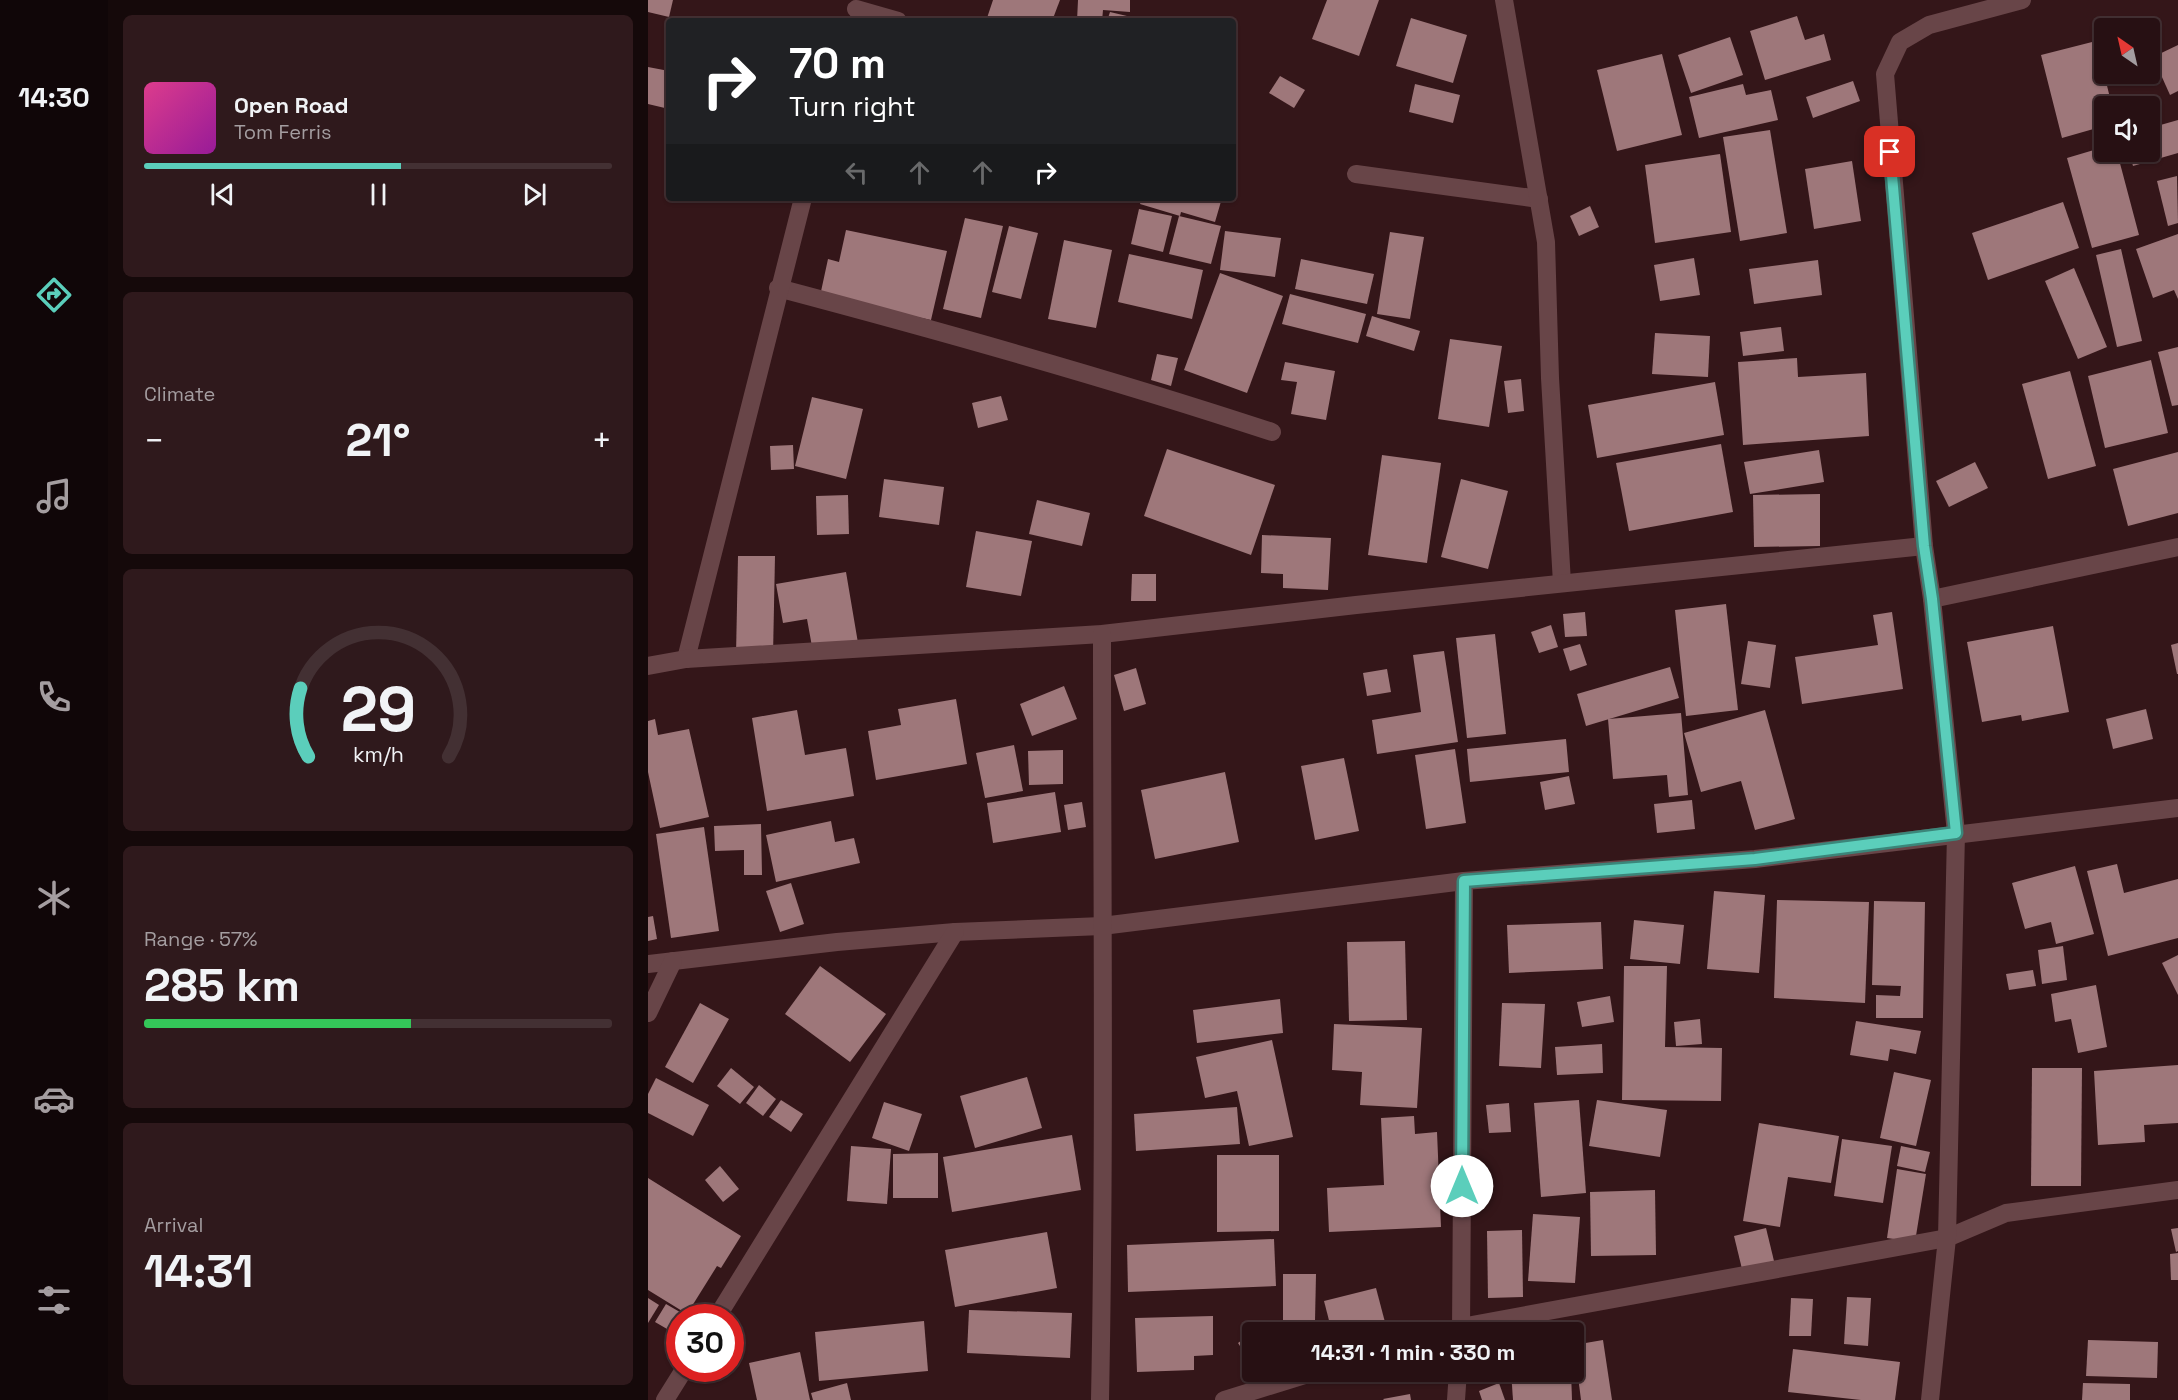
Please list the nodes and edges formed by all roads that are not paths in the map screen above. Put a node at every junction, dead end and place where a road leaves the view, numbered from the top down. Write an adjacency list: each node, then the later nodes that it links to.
1 (1504, 0): 6 (street)
2 (2022, 0): 10 (street)
3 (856, 10): 4 (street)
4 (887, 18)
5 (1356, 174): 6 (street)
6 (1539, 200): 12 (street)
7 (802, 201): 8 (street)
8 (778, 288): 9 (street); 15 (street)
9 (1272, 432)
10 (1924, 546): 12 (street); 13 (street)
11 (2178, 547): 13 (street)
12 (1562, 583): 14 (street)
13 (1932, 599): 18 (street)
14 (1102, 634): 15 (street); 20 (street)
15 (686, 659): 16 (street)
16 (648, 666)
17 (2178, 808): 18 (street)
18 (1956, 833): 19 (street); 26 (street)
19 (1464, 881): 20 (street); 28 (street)
20 (1101, 926): 21 (street); 34 (street)
21 (955, 932): 22 (street); 27 (street)
22 (673, 961): 23 (street); 24 (street)
23 (648, 964)
24 (648, 1013)
25 (2178, 1190): 26 (street)
26 (1947, 1238): 29 (street); 37 (street)
27 (725, 1304)
28 (1455, 1322)
29 (1498, 1322)
30 (676, 1382): 33 (street)
31 (1282, 1382): 35 (street)
32 (1457, 1382): 36 (street)
33 (665, 1400)
34 (1100, 1400)
35 (1224, 1400)
36 (1456, 1400)
37 (1930, 1400)

